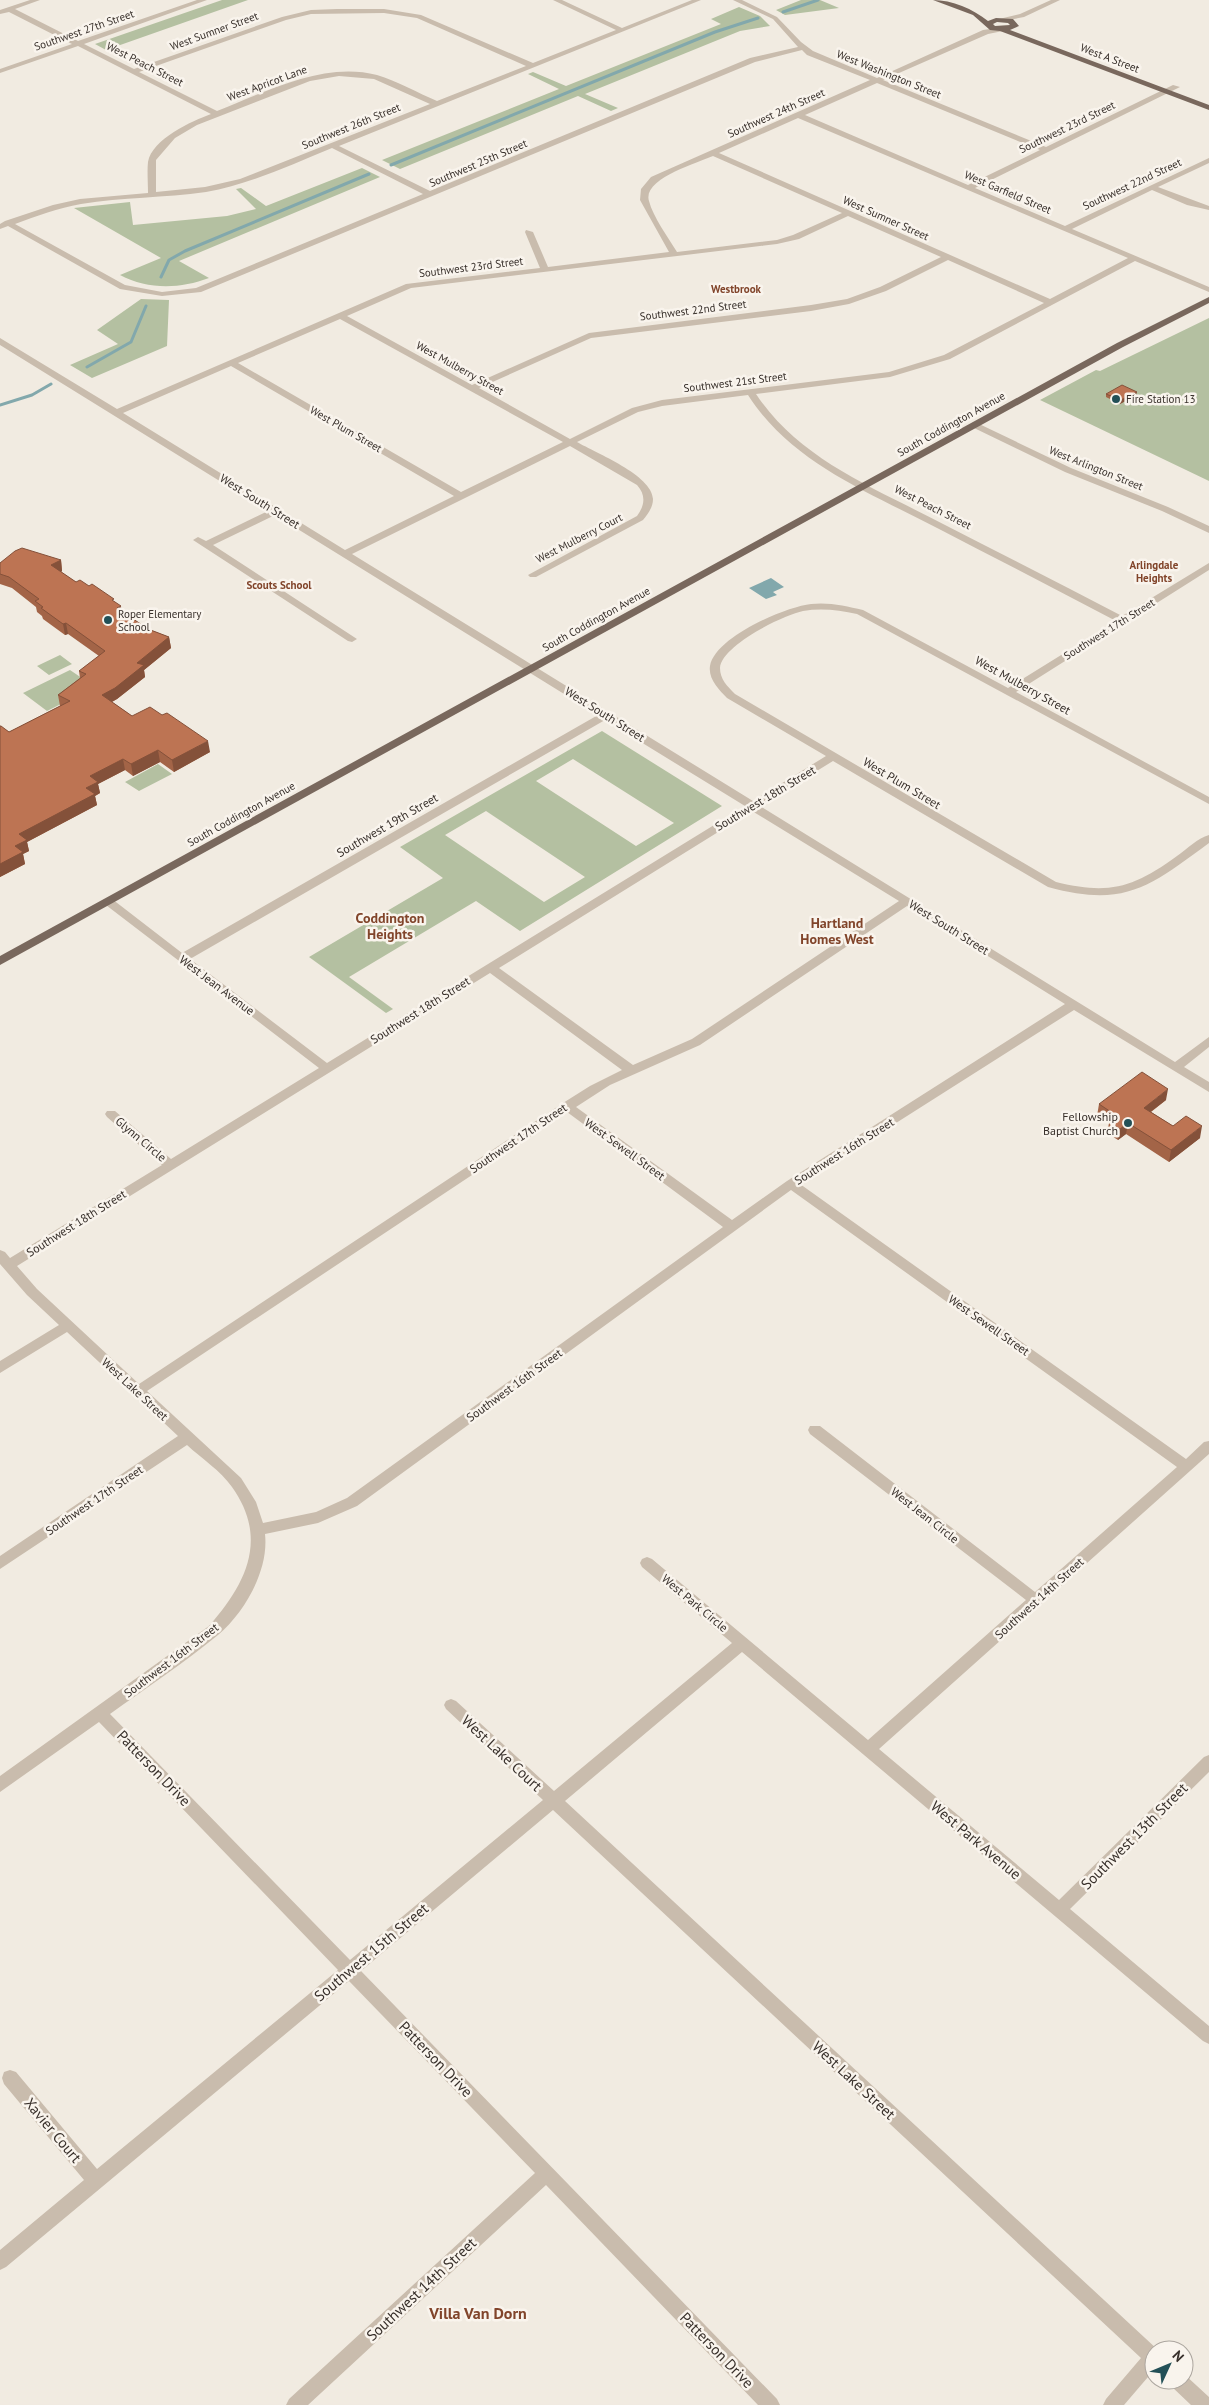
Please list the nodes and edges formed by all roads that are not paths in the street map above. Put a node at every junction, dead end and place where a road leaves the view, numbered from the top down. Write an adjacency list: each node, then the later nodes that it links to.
1 (37, 0): 9 (street)
2 (204, 0): 17 (street, Southwest 27th Street)
3 (556, 0): 15 (street)
4 (698, 0): 15 (street, Southwest 26th Street)
5 (736, 0): 18 (street, West Washington Street)
6 (936, 0): 14 (main road)
7 (947, 0): 12 (main road)
8 (1057, 0): 11 (street)
9 (9, 9): 10 (street); 17 (street, West Peach Street)
10 (0, 12)
11 (1022, 16): 12 (street); 13 (street)
12 (1001, 19): 13 (main road, West A Street); 14 (main road)
13 (1014, 24): 16 (main road); 23 (main road, West A Street)
14 (989, 28): 16 (street, Southwest 24th Street); 22 (street, Southwest 24th Street)
15 (622, 30): 19 (street, Southwest 26th Street)
16 (1001, 30): 24 (main road, West A Street)
17 (77, 44): 20 (street, Southwest 27th Street); 21 (street, West Peach Street)
18 (803, 48): 22 (street, West Washington Street); 36 (street, Southwest 25th Street)
19 (533, 66): 21 (street, West Sumner Street); 26 (street, Southwest 26th Street)
20 (0, 71)
21 (132, 72): 28 (street, West Peach Street)
22 (876, 81): 29 (street, Southwest 24th Street); 31 (street, West Washington Street)
23 (1176, 87): 24 (street, Southwest 23rd Street); 25 (main road, West A Street)
24 (1167, 92): 27 (main road, West A Street); 31 (street, Southwest 23rd Street)
25 (1209, 100)
26 (437, 104): 28 (street, West Apricot Lane); 30 (street, Southwest 26th Street)
27 (1209, 108)
28 (217, 114): 37 (street, West Apricot Lane)
29 (798, 115): 32 (street, Southwest 24th Street); 34 (street, West Garfield Street)
30 (332, 145): 36 (street); 37 (street, Southwest 26th Street)
31 (1046, 150): 34 (street, Southwest 23rd Street)
32 (712, 153): 39 (street, West Sumner Street); 43 (street, Southwest 24th Street)
33 (1209, 160): 35 (street, Southwest 22nd Street)
34 (968, 188): 41 (street, West Garfield Street)
35 (1153, 188): 38 (street); 41 (street, Southwest 22nd Street)
36 (431, 194): 40 (street, Southwest 25th Street)
37 (152, 196): 40 (street, Southwest 26th Street)
38 (1209, 208)
39 (848, 213): 43 (street, Southwest 23rd Street); 44 (street, West Sumner Street)
40 (4, 225)
41 (1065, 229): 45 (street, West Garfield Street)
42 (529, 232): 46 (street)
43 (674, 254): 46 (street, Southwest 23rd Street)
44 (948, 257): 49 (street, West Sumner Street); 53 (street, Southwest 22nd Street)
45 (1135, 258): 47 (street, West Garfield Street); 49 (street, Southwest 21st Street)
46 (545, 269): 50 (street, Southwest 23rd Street)
47 (1209, 290)
48 (1208, 299): 56 (main road, South Coddington Avenue)
49 (1051, 303): 54 (street, Southwest 21st Street)
50 (339, 315): 52 (street, Southwest 23rd Street); 53 (street, West Mulberry Street)
51 (0, 341): 55 (street, West South Street)
52 (231, 362): 55 (street, Southwest 23rd Street); 59 (street, West Plum Street)
53 (472, 388): 57 (street, West Mulberry Street)
54 (751, 392): 57 (street, Southwest 21st Street); 58 (street, West Peach Street)
55 (116, 413): 60 (street, West South Street)
56 (975, 425): 58 (main road, South Coddington Avenue); 61 (street, West Arlington Street)
57 (570, 442): 59 (street, Southwest 21st Street); 64 (street, West Mulberry Court)
58 (864, 486): 66 (street, West Peach Street); 68 (main road, South Coddington Avenue)
59 (461, 496): 62 (street, Southwest 21st Street)
60 (275, 511): 62 (street, West South Street); 67 (street)
61 (1209, 530)
62 (344, 554): 68 (street, West South Street)
63 (1209, 566): 66 (street, Southwest 17th Street)
64 (533, 574)
65 (820, 606): 69 (street, West Mulberry Street); 71 (street, West Plum Street)
66 (1122, 620): 69 (street, Southwest 17th Street)
67 (352, 639)
68 (531, 669): 70 (street, West South Street); 76 (main road, South Coddington Avenue)
69 (1009, 692): 72 (street, West Mulberry Street)
70 (606, 715): 73 (street, West South Street); 77 (street, Southwest 19th Street)
71 (832, 757): 73 (street, Southwest 18th Street); 74 (street, West Plum Street)
72 (1209, 801)
73 (752, 806): 75 (street, West South Street); 79 (street, Southwest 18th Street)
74 (1209, 838)
75 (907, 901): 80 (street, West South Street); 84 (street, Southwest 17th Street)
76 (108, 902): 77 (street, West Jean Avenue); 78 (main road, South Coddington Avenue)
77 (182, 958): 83 (street, West Jean Avenue)
78 (0, 961)
79 (490, 967): 83 (street, Southwest 18th Street); 84 (street)
80 (1074, 1004): 82 (street, West South Street); 89 (street, Southwest 16th Street)
81 (1209, 1042): 82 (street)
82 (1176, 1067): 85 (street, West South Street)
83 (326, 1068): 88 (street, Southwest 18th Street)
84 (631, 1070): 86 (street, Southwest 17th Street)
85 (1209, 1088)
86 (567, 1106): 90 (street, West Sewell Street); 94 (street, Southwest 17th Street)
87 (111, 1114): 88 (street, Glynn Circle)
88 (170, 1165): 91 (street, Southwest 18th Street)
89 (791, 1184): 90 (street, Southwest 16th Street); 98 (street, West Sewell Street)
90 (732, 1227): 99 (street, Southwest 16th Street)
91 (4, 1260): 92 (street, West Lake Street)
92 (67, 1326): 93 (street); 94 (street, West Lake Street)
93 (0, 1368)
94 (138, 1391): 96 (street, West Lake Street)
95 (814, 1430): 102 (street, West Jean Circle)
96 (188, 1437): 99 (street, West Lake Street); 100 (street, Southwest 17th Street)
97 (1209, 1446): 98 (street, Southwest 14th Street)
98 (1186, 1466): 102 (street, Southwest 14th Street)
99 (258, 1530): 105 (street, Southwest 16th Street)
100 (0, 1563)
101 (648, 1563): 103 (street, West Park Circle)
102 (1036, 1600): 106 (street, Southwest 14th Street)
103 (743, 1643): 106 (street, West Park Avenue); 109 (street, Southwest 15th Street)
104 (451, 1705): 109 (street, West Lake Court)
105 (100, 1713): 108 (street, Southwest 16th Street); 111 (street, Patterson Drive)
106 (868, 1749): 110 (street, West Park Avenue)
107 (1209, 1762): 110 (street, Southwest 13th Street)
108 (0, 1785)
109 (553, 1801): 111 (street, Southwest 15th Street); 117 (street, West Lake Street)
110 (1059, 1910): 112 (street, West Park Avenue)
111 (350, 1970): 114 (street, Patterson Drive); 115 (street, Southwest 15th Street)
112 (1209, 2036)
113 (10, 2078): 115 (street, Xavier Court)
114 (547, 2173): 120 (street, Southwest 14th Street); 121 (street, Patterson Drive)
115 (96, 2181): 116 (street, Southwest 15th Street)
116 (0, 2261)
117 (1144, 2349)
118 (1144, 2369): 122 (street)
119 (1188, 2390): 123 (street)
120 (295, 2405)
121 (771, 2405)
122 (1112, 2405)
123 (1204, 2405)

